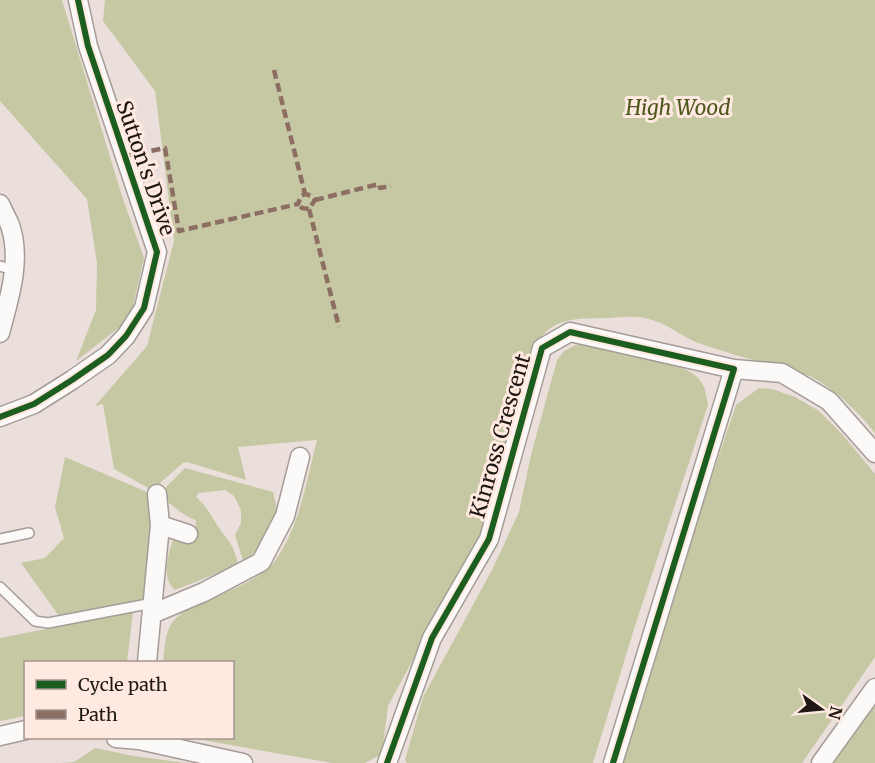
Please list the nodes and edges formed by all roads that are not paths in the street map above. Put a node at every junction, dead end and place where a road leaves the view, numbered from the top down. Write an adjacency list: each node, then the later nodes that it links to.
1 (78, 0): 6 (street, Sutton's Drive)
2 (0, 204): 3 (street)
3 (7, 268): 4 (street)
4 (0, 333)
5 (734, 369): 7 (street, Kinross Crescent); 22 (street, Kinross Crescent); 23 (street)
6 (0, 417)
7 (875, 453)
8 (300, 457): 15 (street)
9 (157, 494): 10 (street)
10 (160, 525): 12 (street); 15 (street)
11 (29, 533): 13 (lane)
12 (188, 534)
13 (0, 539)
14 (0, 587): 15 (lane)
15 (152, 609): 16 (street)
16 (147, 661)
17 (875, 688): 24 (street)
18 (24, 730): 19 (street)
19 (0, 736)
20 (139, 739): 21 (street)
21 (243, 763)
22 (387, 763)
23 (613, 763)
24 (821, 763)

